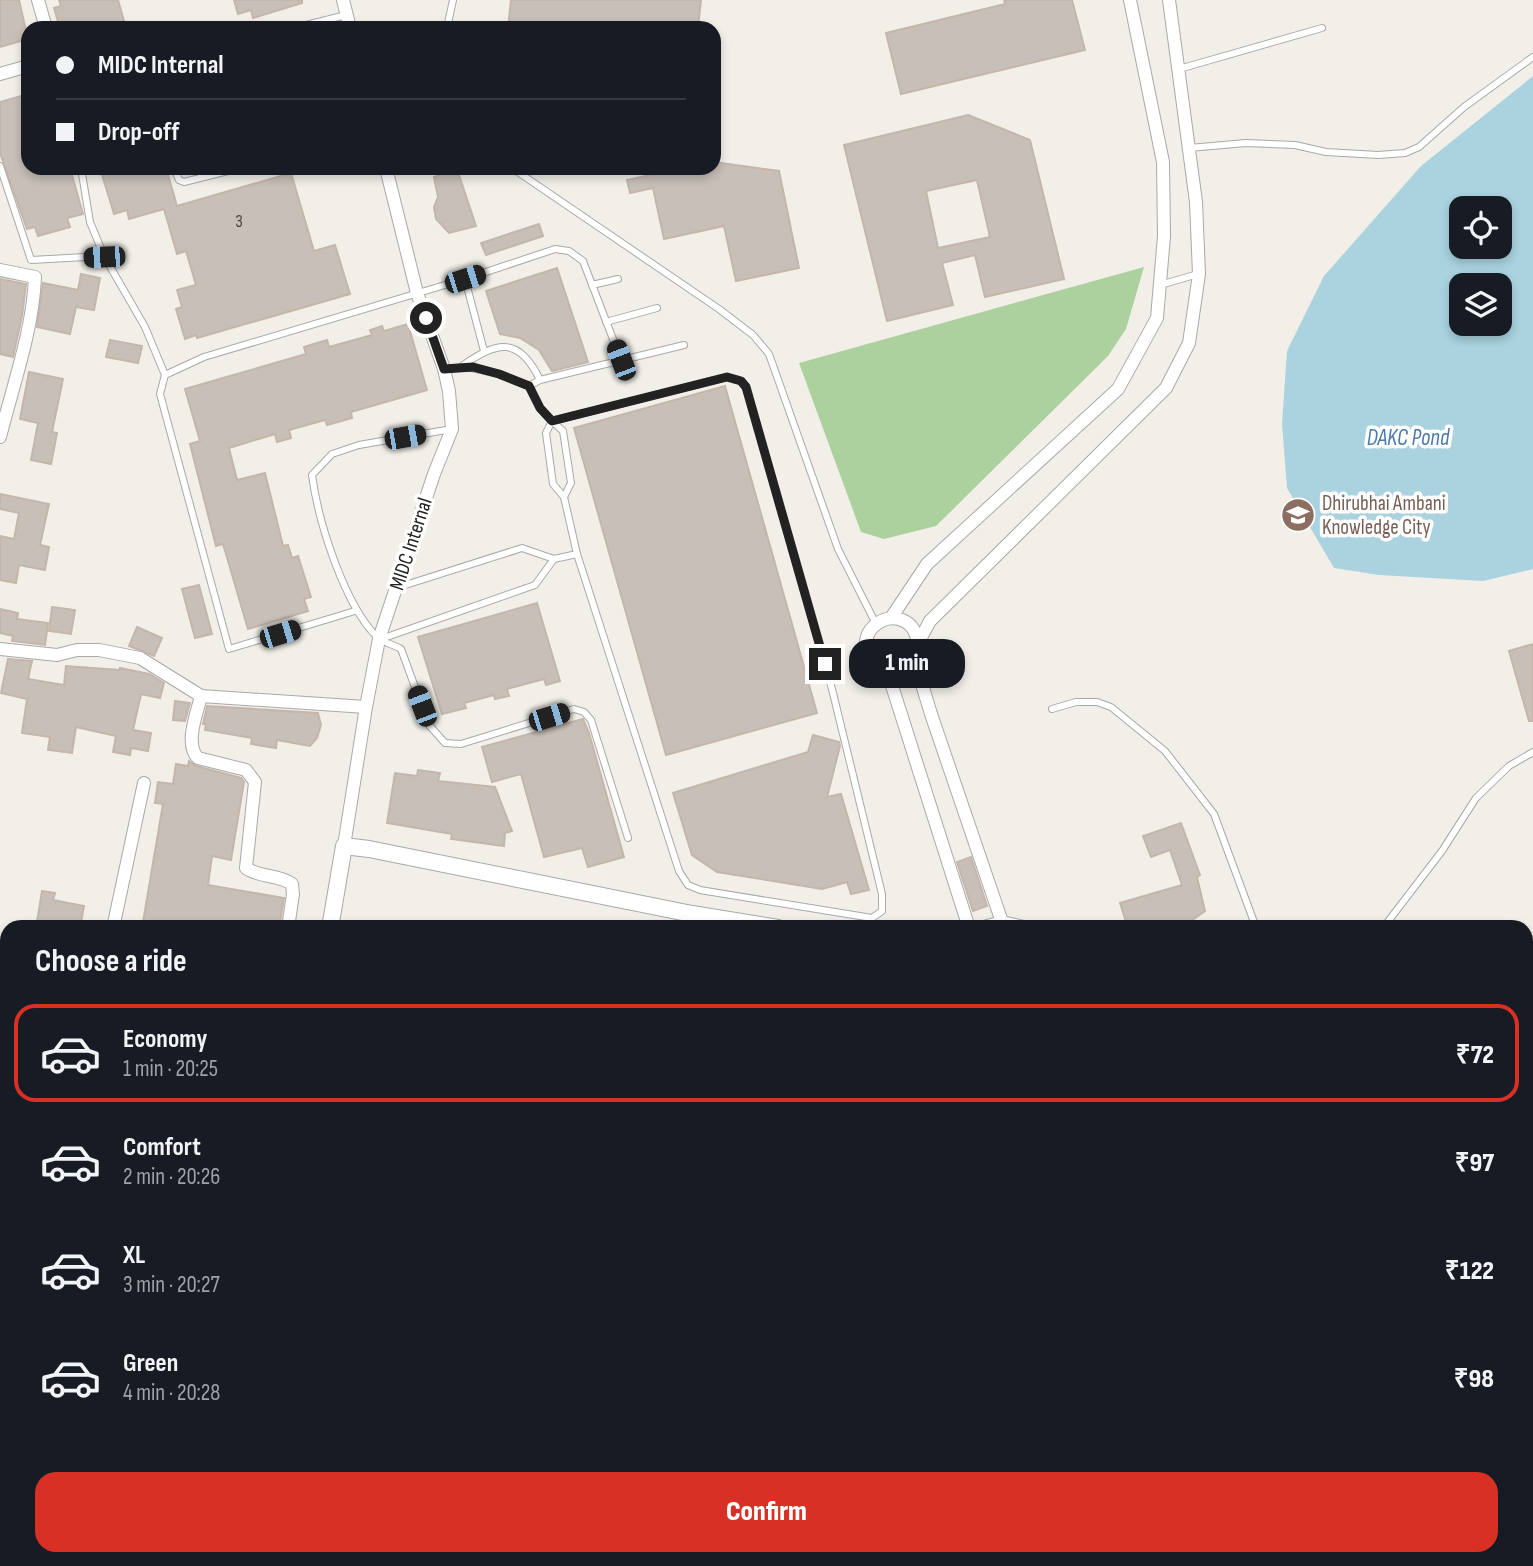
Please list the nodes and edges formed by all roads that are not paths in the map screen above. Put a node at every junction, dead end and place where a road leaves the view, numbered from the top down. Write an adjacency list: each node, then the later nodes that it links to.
1 (38, 0): 7 (street)
2 (343, 0): 6 (street)
3 (453, 0): 10 (lane)
4 (1130, 0): 29 (street)
5 (1169, 0): 14 (street)
6 (347, 15): 8 (lane); 9 (street)
7 (44, 21)
8 (323, 21)
9 (349, 21)
10 (448, 21)
11 (1322, 28): 14 (lane)
12 (1533, 57): 16 (lane)
13 (21, 68): 15 (street)
14 (1179, 69): 16 (street)
15 (0, 74)
16 (1189, 148): 25 (street)
17 (0, 166): 23 (lane)
18 (82, 175): 23 (lane)
19 (177, 175): 20 (lane)
20 (212, 175)
21 (388, 175): 30 (street, MIDC Internal)
22 (522, 175): 50 (lane)
23 (104, 257): 38 (lane)
24 (0, 270): 43 (street)
25 (1199, 274): 29 (lane); 52 (street)
26 (465, 279): 28 (lane); 30 (lane); 34 (lane)
27 (618, 279): 28 (lane)
28 (592, 285): 32 (lane)
29 (1160, 285): 49 (street)
30 (417, 293): 37 (street, MIDC Internal); 38 (lane)
31 (657, 308): 32 (lane)
32 (606, 322): 35 (lane)
33 (684, 345): 35 (lane)
34 (484, 351): 36 (lane); 39 (lane)
35 (621, 360): 39 (lane)
36 (462, 366): 37 (lane); 40 (lane)
37 (444, 369): 42 (street, MIDC Internal)
38 (165, 375): 48 (lane)
39 (540, 380): 40 (lane)
40 (529, 386): 41 (lane)
41 (552, 421): 44 (lane); 44 (lane); 45 (lane)
42 (452, 429): 47 (street, MIDC Internal); 48 (lane)
43 (0, 437)
44 (564, 497): 45 (lane)
45 (577, 554): 46 (lane)
46 (554, 559): 47 (lane); 51 (lane)
47 (396, 588): 51 (street, MIDC Internal)
48 (355, 611): 51 (lane)
49 (891, 618): 50 (street); 52 (street)
50 (876, 624): 55 (street)
51 (379, 639): 57 (street, MIDC Internal); 61 (lane)
52 (918, 643): 54 (street)
53 (0, 649): 56 (street)
54 (914, 658): 55 (street); 68 (street)
55 (887, 670): 67 (street)
56 (201, 696): 57 (street); 64 (street)
57 (366, 706): 62 (street, MIDC Internal)
58 (1052, 709): 69 (lane)
59 (1533, 752): 70 (lane)
60 (144, 783): 63 (street)
61 (628, 838)
62 (344, 846): 65 (street, MIDC Internal); 66 (street)
63 (115, 920)
64 (289, 920)
65 (331, 920)
66 (698, 920)
67 (966, 920)
68 (1002, 920)
69 (1253, 920)
70 (1389, 920)

